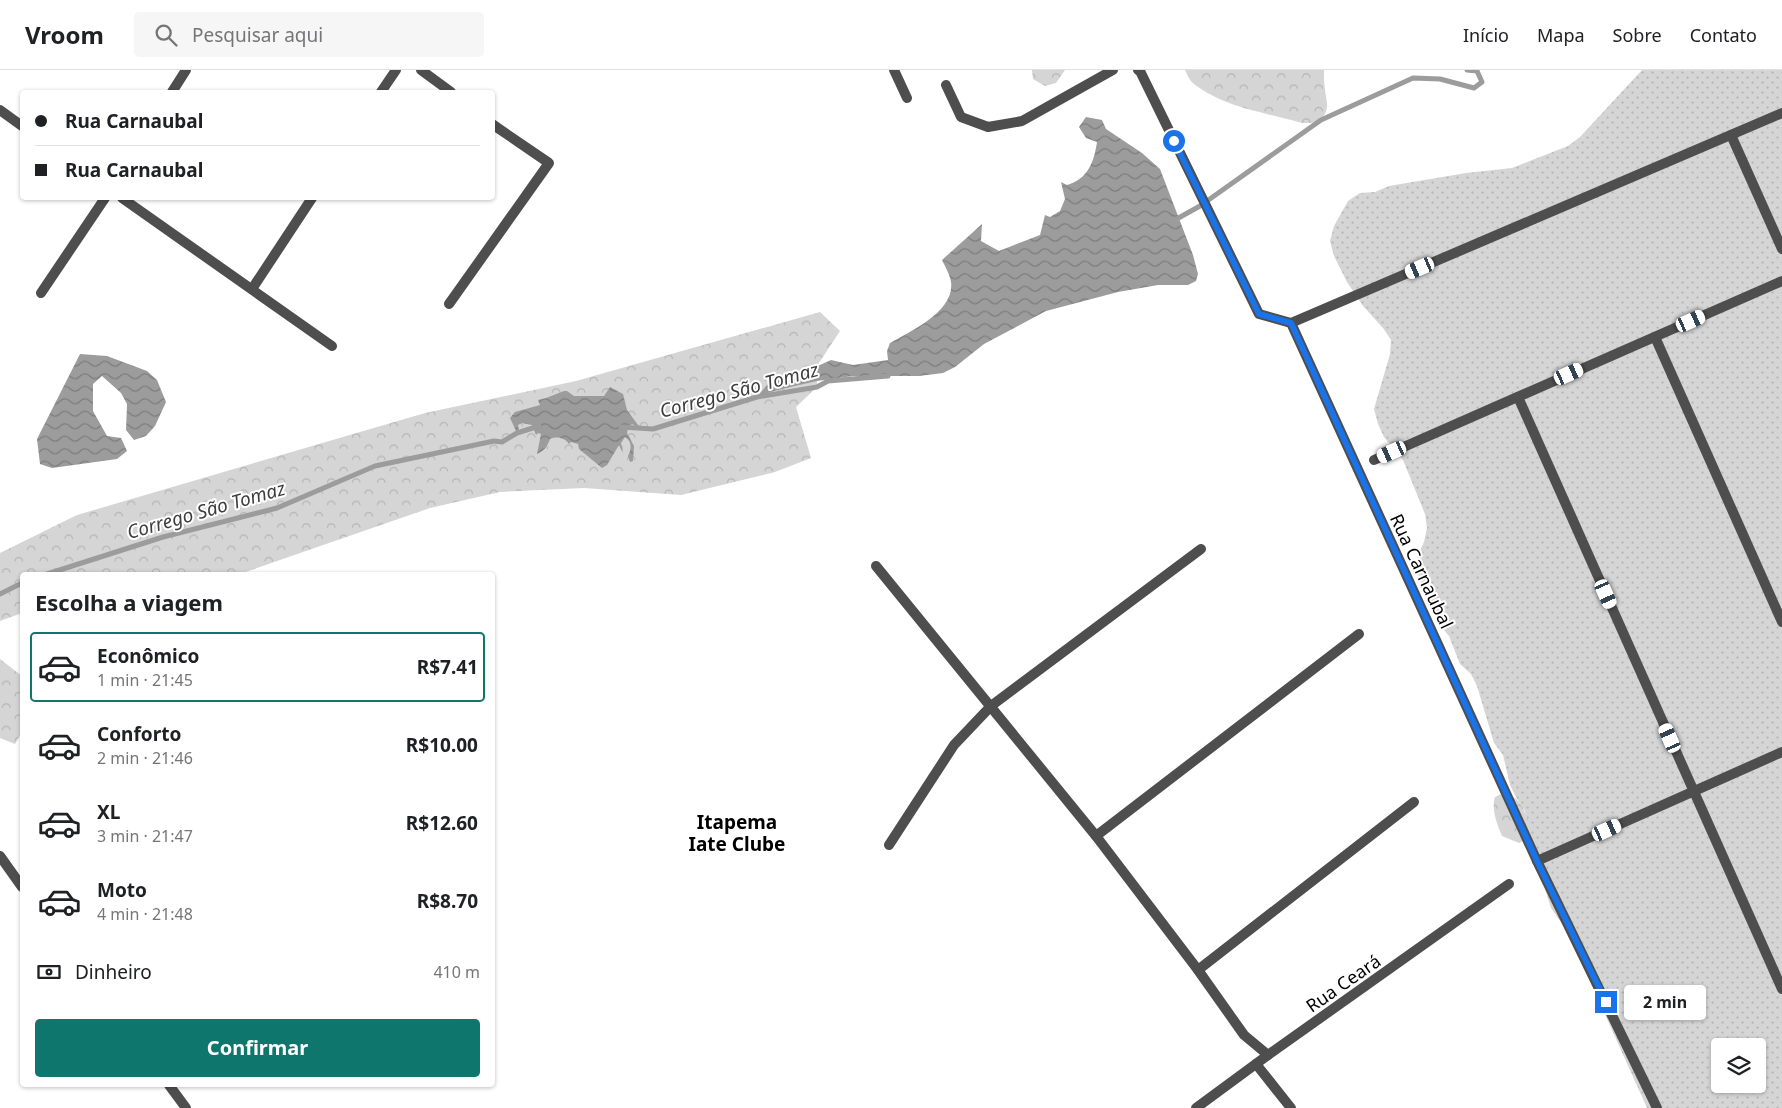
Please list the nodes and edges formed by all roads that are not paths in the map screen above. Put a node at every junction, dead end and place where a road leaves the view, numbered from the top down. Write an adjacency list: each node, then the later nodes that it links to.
1 (186, 70): 8 (street)
2 (396, 70): 9 (street)
3 (421, 70): 10 (street)
4 (894, 70): 11 (street)
5 (1113, 70): 7 (street)
6 (1138, 70): 25 (street)
7 (946, 84)
8 (173, 90)
9 (382, 90)
10 (448, 90)
11 (907, 98)
12 (0, 110): 14 (street)
13 (1782, 113): 16 (street)
14 (20, 125)
15 (495, 126): 24 (street)
16 (1731, 135): 20 (street); 25 (street)
17 (104, 200): 23 (street)
18 (125, 200): 22 (street)
19 (311, 200): 22 (street)
20 (1782, 249)
21 (1782, 281): 26 (street)
22 (252, 289): 27 (street)
23 (41, 293)
24 (449, 304)
25 (1291, 323): 41 (street, Rua Carnaubal)
26 (1655, 336): 28 (street); 32 (street)
27 (332, 346)
28 (1518, 397): 29 (street); 36 (street)
29 (1374, 460)
30 (1201, 549): 34 (street)
31 (876, 566): 34 (street)
32 (1782, 622)
33 (1359, 634): 38 (street)
34 (991, 706): 38 (street); 39 (street)
35 (1782, 752): 36 (street)
36 (1694, 792): 41 (street); 45 (street)
37 (1414, 802): 44 (street)
38 (1096, 836): 44 (street)
39 (889, 845)
40 (0, 856): 42 (street)
41 (1537, 861): 52 (street, Rua Carnaubal)
42 (20, 884)
43 (1509, 884): 46 (street, Rua Ceará)
44 (1198, 970): 46 (street)
45 (1782, 989)
46 (1268, 1054): 47 (street, Rua Ceará)
47 (1256, 1064): 50 (street, Rua Ceará); 51 (street)
48 (170, 1087): 49 (street)
49 (186, 1108)
50 (1196, 1108)
51 (1291, 1108)
52 (1658, 1108)

